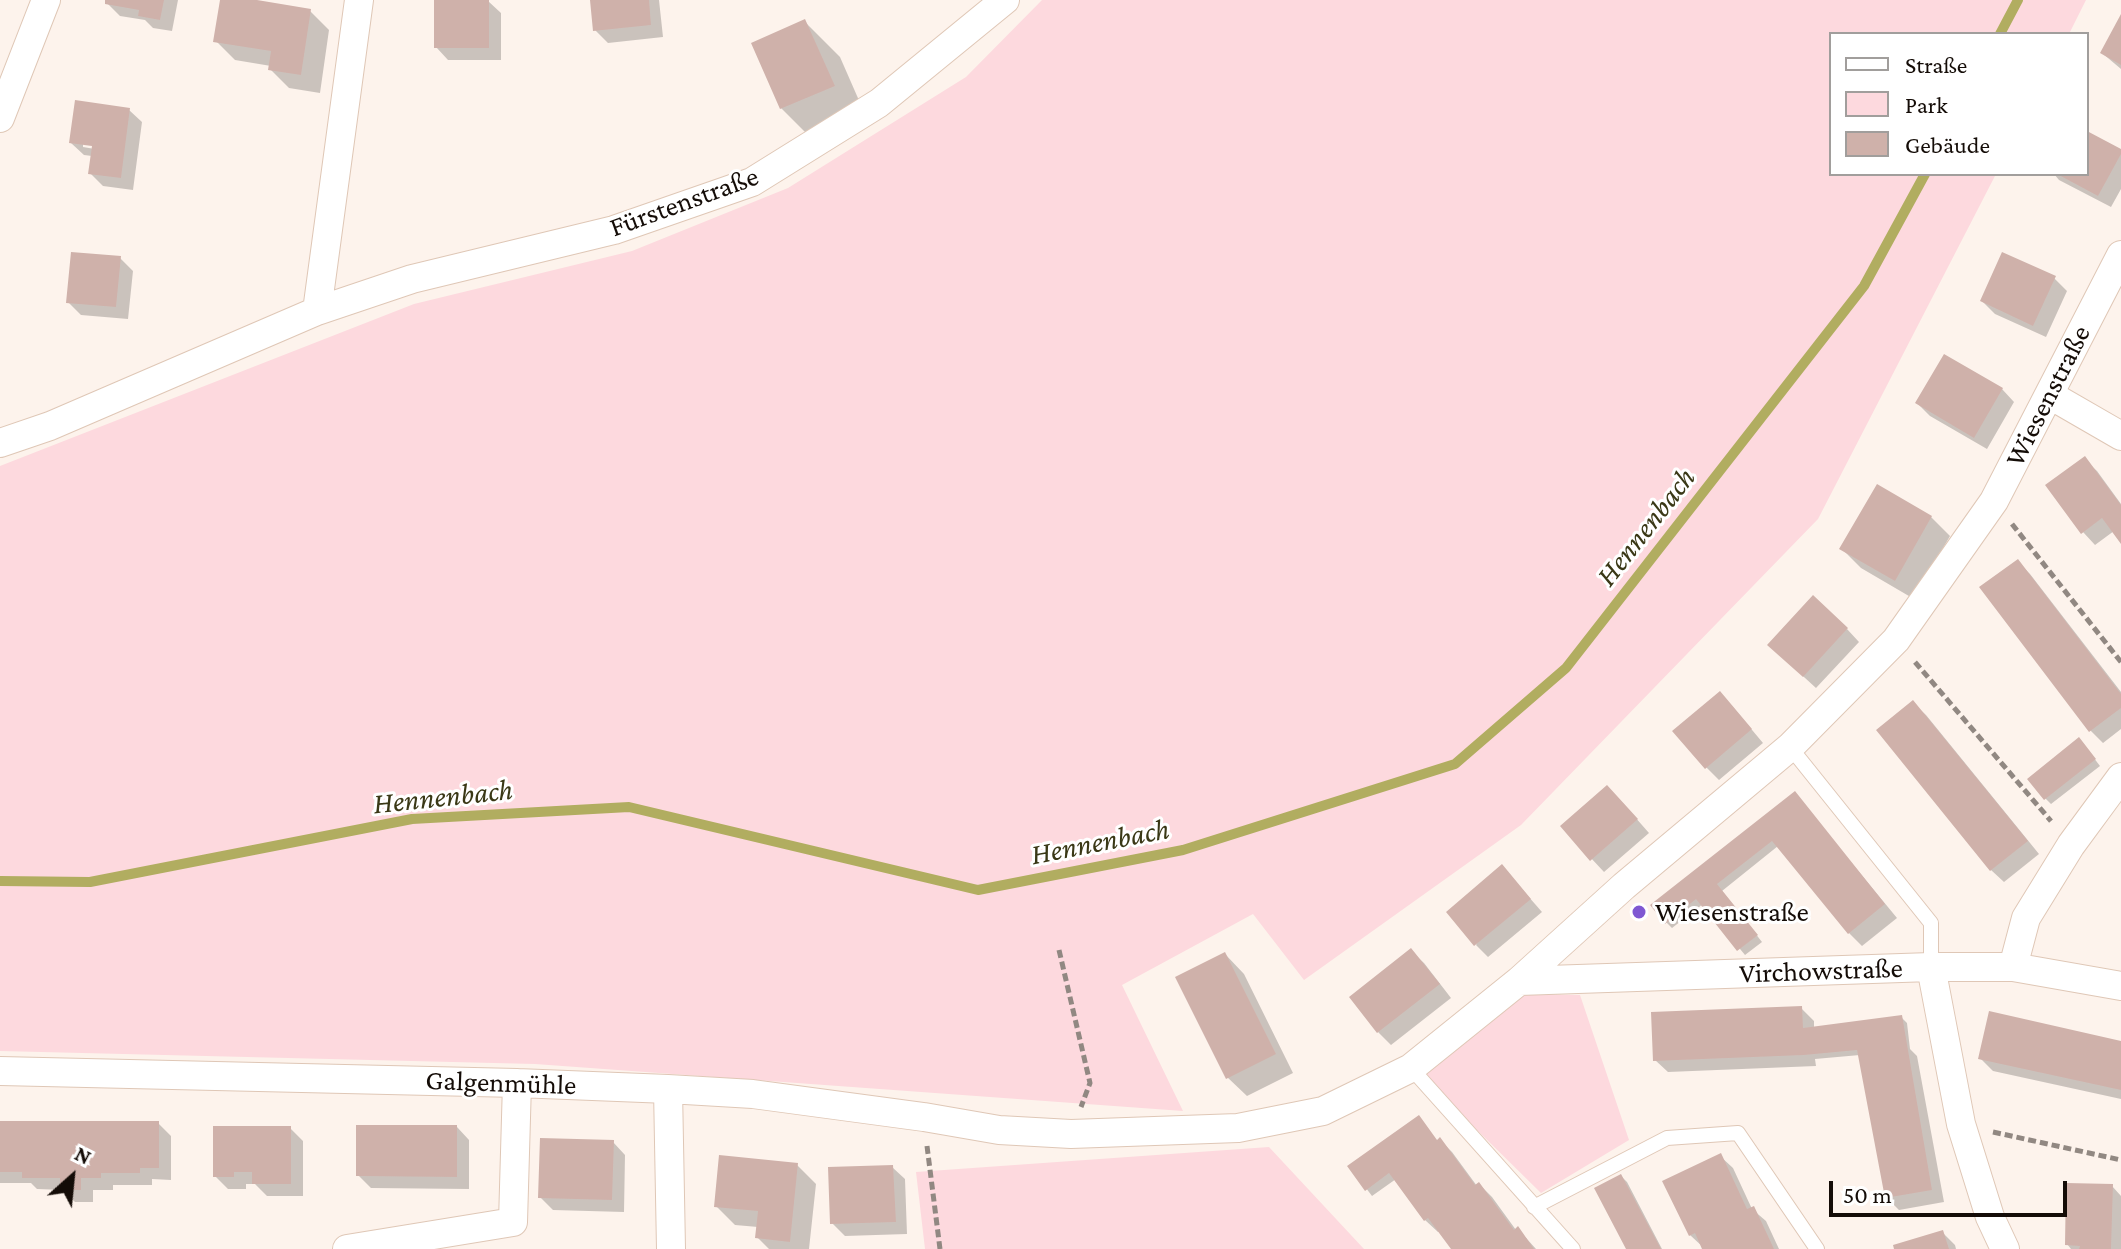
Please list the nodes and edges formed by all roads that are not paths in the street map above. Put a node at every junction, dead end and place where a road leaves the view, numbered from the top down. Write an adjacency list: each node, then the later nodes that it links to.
1 (46, 0): 4 (street)
2 (359, 0): 6 (street)
3 (1005, 0): 6 (street, Fürstenstraße)
4 (0, 118)
5 (2121, 255): 7 (street, Wiesenstraße)
6 (317, 311): 10 (street, Fürstenstraße)
7 (2050, 395): 8 (street); 11 (street, Wiesenstraße)
8 (2108, 417): 9 (street)
9 (2121, 436)
10 (0, 443)
11 (1790, 747): 13 (lane); 15 (street, Wiesenstraße)
12 (2121, 777): 14 (street)
13 (1931, 967): 14 (street, Virchowstraße); 15 (street, Virchowstraße); 27 (street)
14 (2013, 967): 16 (street, Virchowstraße)
15 (1519, 981): 17 (street, Wiesenstraße)
16 (2121, 986)
17 (1411, 1068): 21 (street, Wiesenstraße); 22 (lane)
18 (0, 1071): 19 (street, Galgenmühle)
19 (517, 1083): 20 (street, Galgenmühle); 23 (street)
20 (668, 1089): 21 (street, Galgenmühle); 24 (street)
21 (999, 1130)
22 (1534, 1207): 25 (lane); 26 (lane)
23 (347, 1249)
24 (671, 1249)
25 (1573, 1249)
26 (1817, 1249)
27 (2005, 1249)

